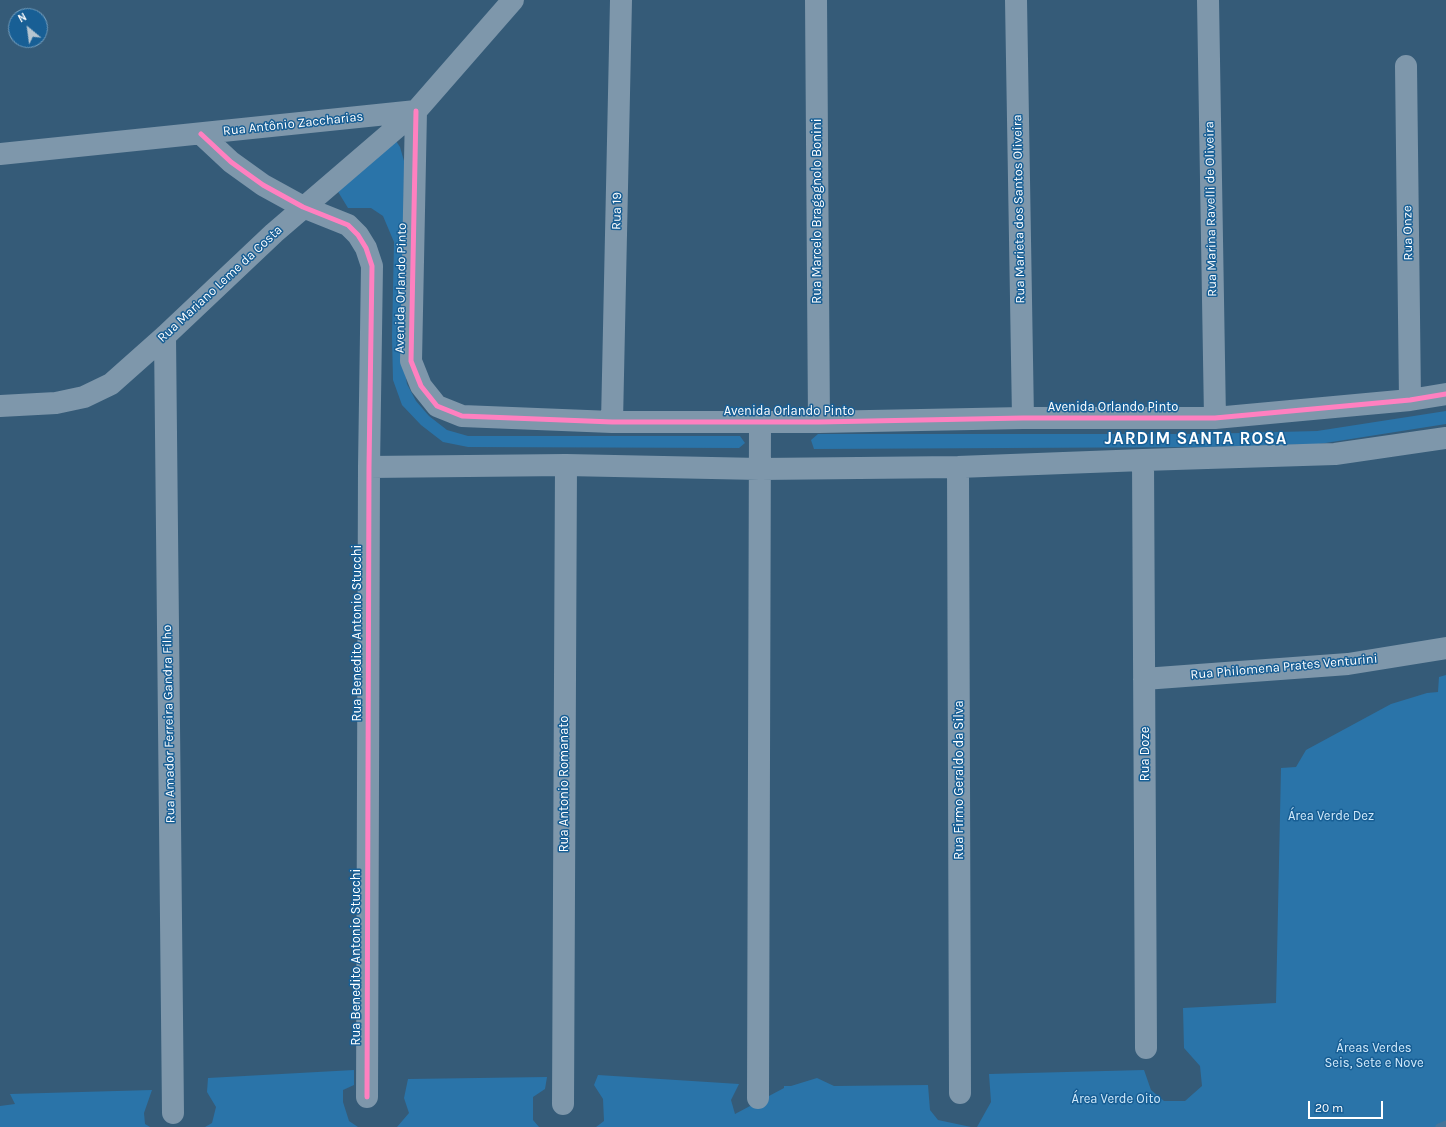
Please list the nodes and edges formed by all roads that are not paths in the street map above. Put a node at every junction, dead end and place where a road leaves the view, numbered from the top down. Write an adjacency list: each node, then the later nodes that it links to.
1 (514, 0): 7 (street)
2 (621, 0): 17 (street, Rua 19)
3 (816, 0): 19 (street, Rua Marcelo Bragagnolo Bonini)
4 (1016, 0): 15 (street, Rua Marieta dos Santos Oliveira)
5 (1208, 0): 16 (street, Rua Marina Ravelli de Oliveira)
6 (1406, 66): 13 (street, Rua Onze)
7 (416, 111): 8 (street, Rua Antônio Zaccharias); 10 (street, Rua Mariano Leme da Costa); 17 (street, Avenida Orlando Pinto)
8 (201, 134): 9 (street, Rua Antônio Zaccharias); 10 (street, Rua Benedito Antonio Stucchi)
9 (0, 154)
10 (303, 207): 11 (street, Rua Mariano Leme da Costa); 23 (street, Rua Benedito Antonio Stucchi)
11 (164, 336): 14 (street, Rua Mariano Leme da Costa); 33 (street, Rua Amador Ferreira Gandra Filho)
12 (1446, 394): 13 (street, Avenida Orlando Pinto)
13 (1410, 400): 16 (street, Avenida Orlando Pinto)
14 (0, 406)
15 (1023, 418): 16 (street, Avenida Orlando Pinto); 19 (street, Avenida Orlando Pinto)
16 (1215, 418)
17 (612, 422): 18 (street, Avenida Orlando Pinto)
18 (760, 422): 19 (street, Avenida Orlando Pinto); 25 (street)
19 (819, 422)
20 (1446, 438): 21 (street)
21 (1143, 460): 24 (street); 27 (street, Rua Doze)
22 (566, 465): 23 (street); 25 (street); 32 (street, Rua Antonio Romanato)
23 (369, 467): 30 (street, Rua Benedito Antonio Stucchi)
24 (958, 468): 25 (street); 29 (street, Rua Firmo Geraldo da Silva)
25 (760, 470): 31 (street)
26 (1446, 648): 27 (street, Rua Philomena Prates Venturini)
27 (1144, 679): 28 (street, Rua Doze)
28 (1146, 1048)
29 (960, 1093)
30 (367, 1097)
31 (758, 1098)
32 (563, 1104)
33 (173, 1113)

